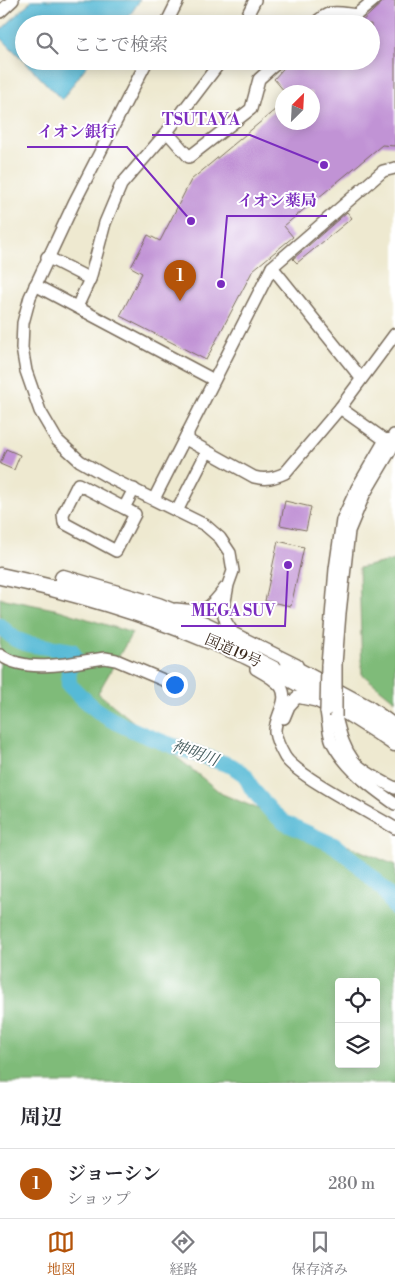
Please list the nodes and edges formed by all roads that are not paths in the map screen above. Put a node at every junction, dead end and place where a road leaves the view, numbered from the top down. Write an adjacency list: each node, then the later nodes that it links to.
1 (13, 0): 5 (street)
2 (178, 0): 6 (street)
3 (255, 0): 7 (street)
4 (374, 0): 10 (street)
5 (0, 12)
6 (170, 15)
7 (248, 15)
8 (324, 15): 9 (street)
9 (356, 15)
10 (356, 15)
11 (142, 70): 17 (street)
12 (214, 70): 14 (street)
13 (269, 70): 14 (street)
14 (167, 132): 16 (street)
15 (395, 168): 18 (street)
16 (96, 250): 19 (street); 20 (street)
17 (47, 257): 19 (street); 21 (street)
18 (272, 267): 24 (street); 25 (street)
19 (70, 269): 20 (street)
20 (90, 279): 22 (street)
21 (34, 285): 22 (street); 30 (street)
22 (77, 307): 25 (street)
23 (393, 339): 24 (street)
24 (361, 378): 26 (street)
25 (214, 380): 27 (street)
26 (340, 408): 28 (street); 29 (street)
27 (189, 437): 29 (street); 31 (street)
28 (390, 438): 42 (street, bridge)
29 (207, 452): 33 (street)
30 (134, 489): 31 (street); 32 (street)
31 (154, 499): 33 (street)
32 (124, 508): 32 (street)
33 (177, 511): 36 (street)
34 (0, 566): 37 (highway, 国道19号)
35 (0, 576): 38 (highway, 国道19号)
36 (228, 585): 37 (street); 40 (street)
37 (158, 606): 40 (highway, 国道19号)
38 (168, 623): 44 (highway, 国道19号); 51 (street)
39 (0, 655): 41 (street)
40 (317, 680): 43 (highway, 国道19号)
41 (180, 687)
42 (331, 714): 46 (street); 47 (street)
43 (395, 728)
44 (395, 743)
45 (395, 748): 50 (street)
46 (356, 773): 48 (street); 49 (street)
47 (395, 788)
48 (395, 796)
49 (395, 804)
50 (395, 822)
51 (395, 828)

